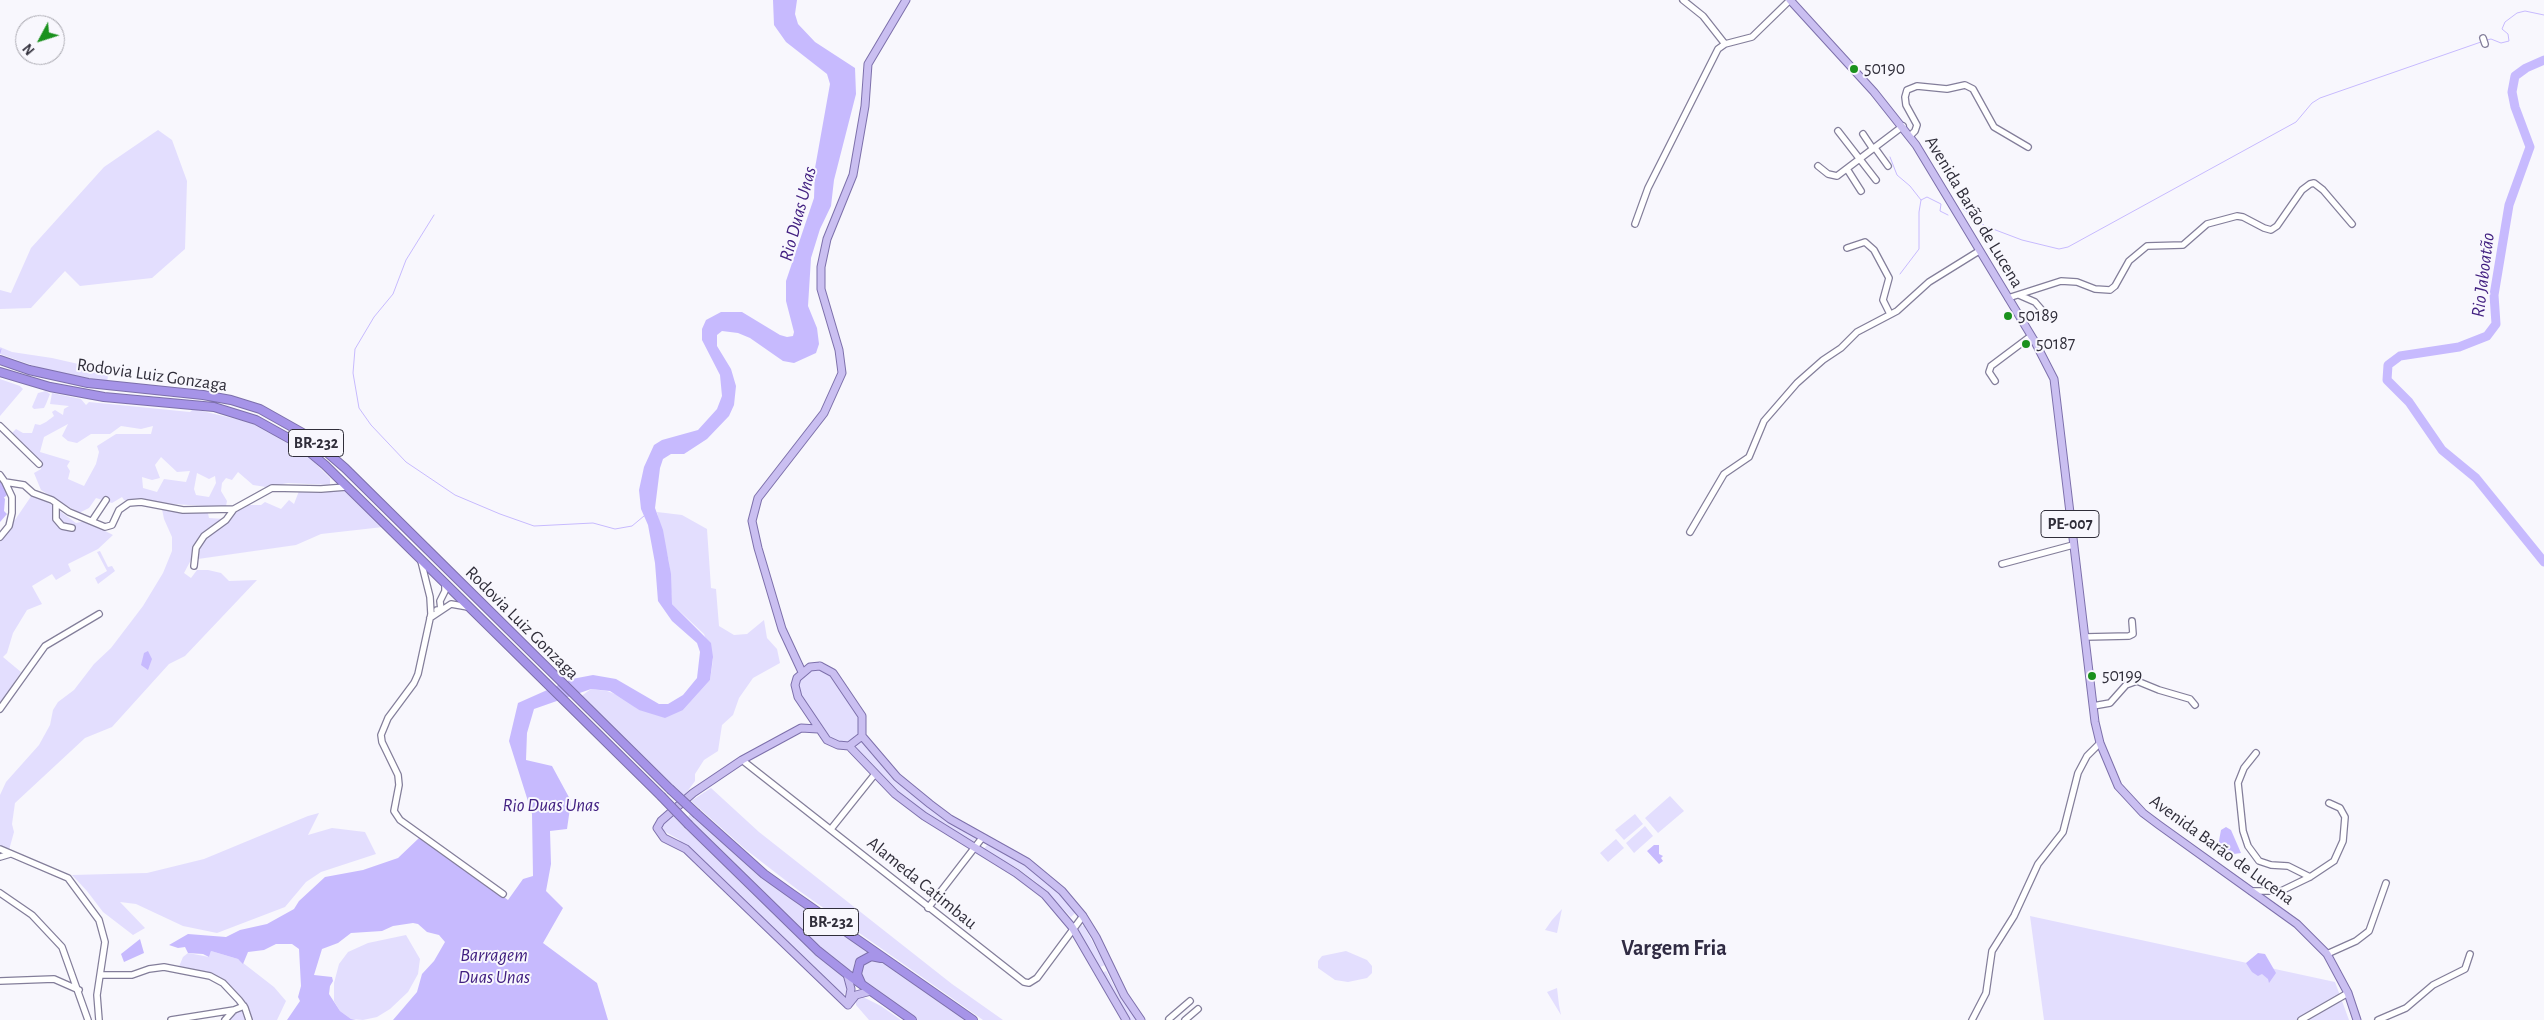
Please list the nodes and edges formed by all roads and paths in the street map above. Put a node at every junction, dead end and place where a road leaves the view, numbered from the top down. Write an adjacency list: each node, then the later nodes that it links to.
1 (906, 0): 53 (main road)
2 (1683, 0): 4 (street)
3 (1790, 0): 4 (street); 5 (main road, Avenida Barão de Lucena / PE-007)
4 (1725, 44): 17 (street)
5 (1903, 126): 8 (main road, Avenida Barão de Lucena / PE-007); 10 (street)
6 (1838, 130): 11 (street)
7 (1863, 134): 10 (street)
8 (1910, 136): 9 (street); 20 (main road, Avenida Barão de Lucena / PE-007)
9 (2028, 147)
10 (1874, 148): 11 (street); 13 (street)
11 (1860, 159): 14 (street); 15 (street)
12 (1818, 166): 14 (street)
13 (1888, 166)
14 (1847, 169): 16 (street)
15 (1876, 180)
16 (1861, 191)
17 (1635, 224)
18 (2352, 224): 21 (street)
19 (1847, 248): 23 (street)
20 (1979, 251): 22 (main road, Avenida Barão de Lucena / PE-007); 23 (street)
21 (2018, 295): 22 (street); 24 (street)
22 (2008, 298): 25 (main road, Avenida Barão de Lucena / PE-007)
23 (1890, 314): 39 (street)
24 (2048, 317)
25 (2031, 336): 28 (street); 41 (main road, Avenida Barão de Lucena / PE-007)
26 (0, 360): 83 (highway, Rodovia Luiz Gonzaga / BR-232, bridge)
27 (0, 372): 33 (highway, Rodovia Luiz Gonzaga / BR-232)
28 (1996, 381)
29 (0, 426): 30 (street)
30 (39, 464)
31 (0, 475): 32 (street)
32 (5, 482): 35 (street); 40 (street)
33 (346, 486): 36 (street); 42 (highway, Rodovia Luiz Gonzaga / BR-232)
34 (106, 500): 37 (street)
35 (56, 504): 37 (street); 38 (street)
36 (234, 509): 37 (street); 44 (street)
37 (92, 520)
38 (72, 528)
39 (1690, 532)
40 (0, 537)
41 (2073, 545): 43 (street); 52 (main road, Avenida Barão de Lucena / PE-007)
42 (420, 559): 45 (highway, Rodovia Luiz Gonzaga / BR-232); 47 (street)
43 (2002, 564)
44 (194, 566)
45 (445, 583): 46 (highway, Rodovia Luiz Gonzaga / BR-232); 48 (street)
46 (470, 608): 48 (street); 86 (highway, Rodovia Luiz Gonzaga / BR-232, bridge)
47 (430, 610): 48 (street); 50 (street)
48 (441, 610): 50 (street)
49 (99, 614): 56 (street)
50 (430, 618): 77 (street)
51 (2132, 621): 52 (street)
52 (2084, 636): 55 (main road, Avenida Barão de Lucena / PE-007)
53 (802, 672): 57 (main road); 60 (main road)
54 (2195, 705): 55 (street)
55 (2093, 706): 61 (main road, Avenida Barão de Lucena / PE-007)
56 (0, 709)
57 (806, 712): 58 (main road); 59 (main road)
58 (800, 728): 59 (main road); 64 (main road)
59 (818, 729): 62 (main road)
60 (862, 736): 62 (main road); 68 (main road)
61 (2100, 743): 75 (main road, Avenida Barão de Lucena / PE-007); 107 (street)
62 (849, 746): 65 (main road)
63 (2256, 753): 73 (street)
64 (742, 760): 67 (street, Alameda Catimbau); 92 (main road)
65 (875, 774): 67 (street); 70 (main road)
66 (2329, 803): 73 (street)
67 (831, 829): 78 (street, Alameda Catimbau)
68 (982, 838): 70 (street); 79 (main road)
69 (0, 849): 71 (street)
70 (975, 849): 78 (street); 80 (main road)
71 (10, 854): 72 (street); 87 (street)
72 (0, 858)
73 (2310, 877): 75 (street)
74 (2386, 883): 81 (street)
75 (2249, 891): 81 (main road, Avenida Barão de Lucena / PE-007)
76 (0, 892): 90 (street)
77 (503, 894)
78 (928, 908): 80 (street, Alameda Catimbau)
79 (1083, 916): 80 (street); 84 (main road)
80 (1072, 927): 85 (main road)
81 (2326, 954): 91 (main road, Avenida Barão de Lucena / PE-007)
82 (2470, 954): 110 (street)
83 (886, 960): 89 (highway); 101 (highway, Rodovia Luiz Gonzaga / BR-232)
84 (1110, 967): 85 (street); 103 (main road)
85 (1097, 972): 102 (main road)
86 (847, 974): 89 (highway, Rodovia Luiz Gonzaga / BR-232); 92 (main road)
87 (100, 975): 93 (street); 96 (street)
88 (0, 981): 90 (street)
89 (868, 989): 92 (main road); 100 (highway, Rodovia Luiz Gonzaga / BR-232)
90 (79, 990): 95 (street)
91 (2348, 993): 108 (street); 109 (main road, Avenida Barão de Lucena / PE-007)
92 (848, 1005)
93 (244, 1006): 94 (street); 99 (street)
94 (234, 1010): 97 (street); 98 (street)
95 (88, 1020)
96 (98, 1020)
97 (171, 1020)
98 (225, 1020)
99 (249, 1020)
100 (912, 1020)
101 (973, 1020)
102 (1126, 1020)
103 (1142, 1020)
104 (1165, 1020): 105 (street)
105 (1169, 1020): 106 (street)
106 (1185, 1020)
107 (1972, 1020)
108 (2301, 1020)
109 (2357, 1020)
110 (2378, 1020)

